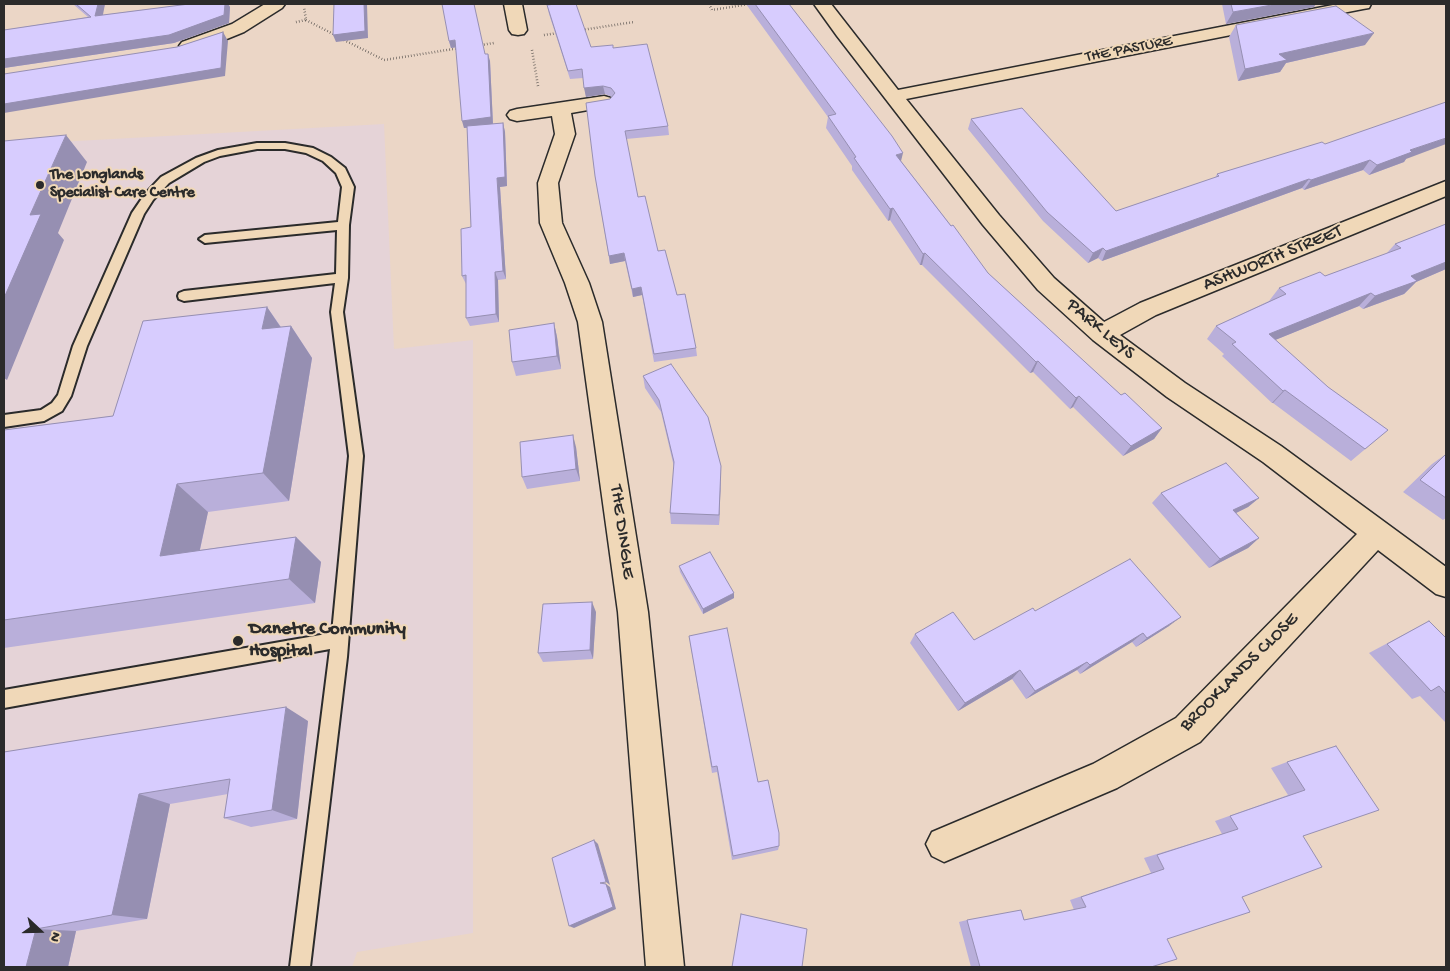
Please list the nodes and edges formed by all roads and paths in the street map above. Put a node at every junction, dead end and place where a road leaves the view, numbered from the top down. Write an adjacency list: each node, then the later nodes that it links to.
1 (276, 4): 14 (street)
2 (513, 4): 11 (street)
3 (709, 4): 4 (path)
4 (749, 4)
5 (823, 4): 15 (street, PARK LEYS)
6 (1363, 4): 15 (street, THE PASTURE)
7 (306, 20): 13 (path)
8 (634, 22): 9 (path)
9 (577, 30)
10 (558, 33): 11 (path)
11 (522, 35): 12 (path); 17 (path)
12 (481, 45)
13 (461, 48)
14 (176, 50)
15 (895, 96): 24 (street, PARK LEYS)
16 (604, 102): 17 (street)
17 (552, 110): 18 (street); 32 (street, THE DINGLE)
18 (517, 115)
19 (1446, 188): 24 (street, ASHWORTH STREET)
20 (343, 225): 21 (lane); 22 (lane); 25 (lane)
21 (205, 239)
22 (342, 278): 23 (lane); 28 (lane)
23 (184, 296)
24 (1102, 334): 26 (street, PARK LEYS)
25 (4, 421)
26 (1377, 532): 27 (street, PARK LEYS); 30 (street, BROOKLANDS CLOSE)
27 (1446, 584)
28 (338, 640): 29 (lane); 31 (lane)
29 (4, 699)
30 (944, 844)
31 (300, 967)
32 (665, 967)

